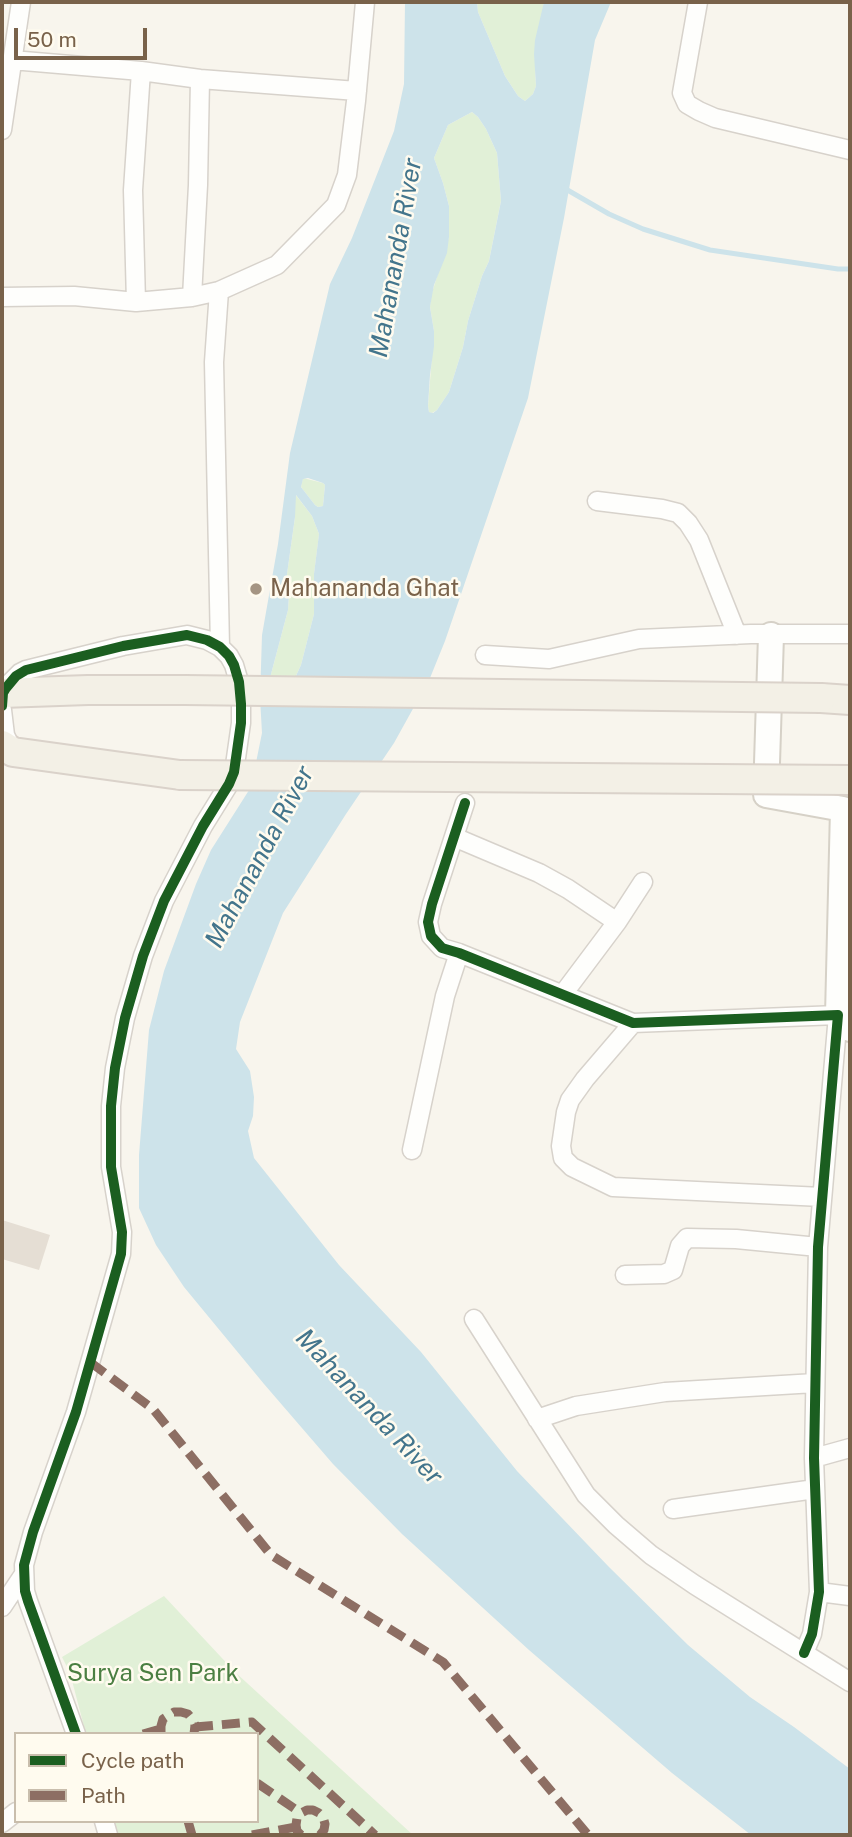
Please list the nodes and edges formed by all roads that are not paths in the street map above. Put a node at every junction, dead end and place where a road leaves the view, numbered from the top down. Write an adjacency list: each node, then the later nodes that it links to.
1 (21, 2): 4 (street)
2 (365, 2): 8 (street)
3 (698, 2): 10 (street)
4 (9, 31): 5 (street)
5 (12, 60): 6 (street); 9 (street)
6 (141, 71): 7 (street); 14 (street)
7 (200, 79): 8 (street); 13 (street)
8 (357, 91): 11 (street)
9 (2, 131)
10 (850, 150)
11 (219, 291): 13 (street); 19 (street)
12 (2, 297): 14 (street)
13 (192, 297): 14 (street)
14 (136, 302)
15 (597, 501): 17 (street)
16 (850, 634): 18 (street)
17 (737, 635): 18 (street); 20 (street)
18 (771, 635): 31 (street)
19 (220, 647): 21 (street); 44 (street)
20 (485, 654)
21 (2, 699): 22 (main road, bridge); 23 (street)
22 (850, 700)
23 (5, 749): 24 (main road, bridge)
24 (850, 780)
25 (465, 803): 26 (street)
26 (454, 837): 28 (street); 29 (street)
27 (643, 883): 28 (street)
28 (617, 922): 30 (street)
29 (459, 953): 30 (street); 33 (street)
30 (563, 994): 32 (street)
31 (844, 1022): 32 (street); 34 (street)
32 (633, 1023): 34 (street)
33 (412, 1150)
34 (822, 1198): 35 (street)
35 (818, 1247): 36 (street); 38 (street)
36 (625, 1275)
37 (474, 1319): 39 (street)
38 (815, 1383): 39 (street); 41 (street)
39 (537, 1419): 48 (street)
40 (850, 1448): 41 (street)
41 (814, 1458): 42 (street)
42 (815, 1489): 43 (street); 45 (street)
43 (673, 1509)
44 (24, 1574): 47 (street); 50 (street)
45 (820, 1592): 46 (street); 48 (street)
46 (850, 1596)
47 (2, 1607)
48 (804, 1653): 49 (street)
49 (850, 1682)
50 (75, 1732)

